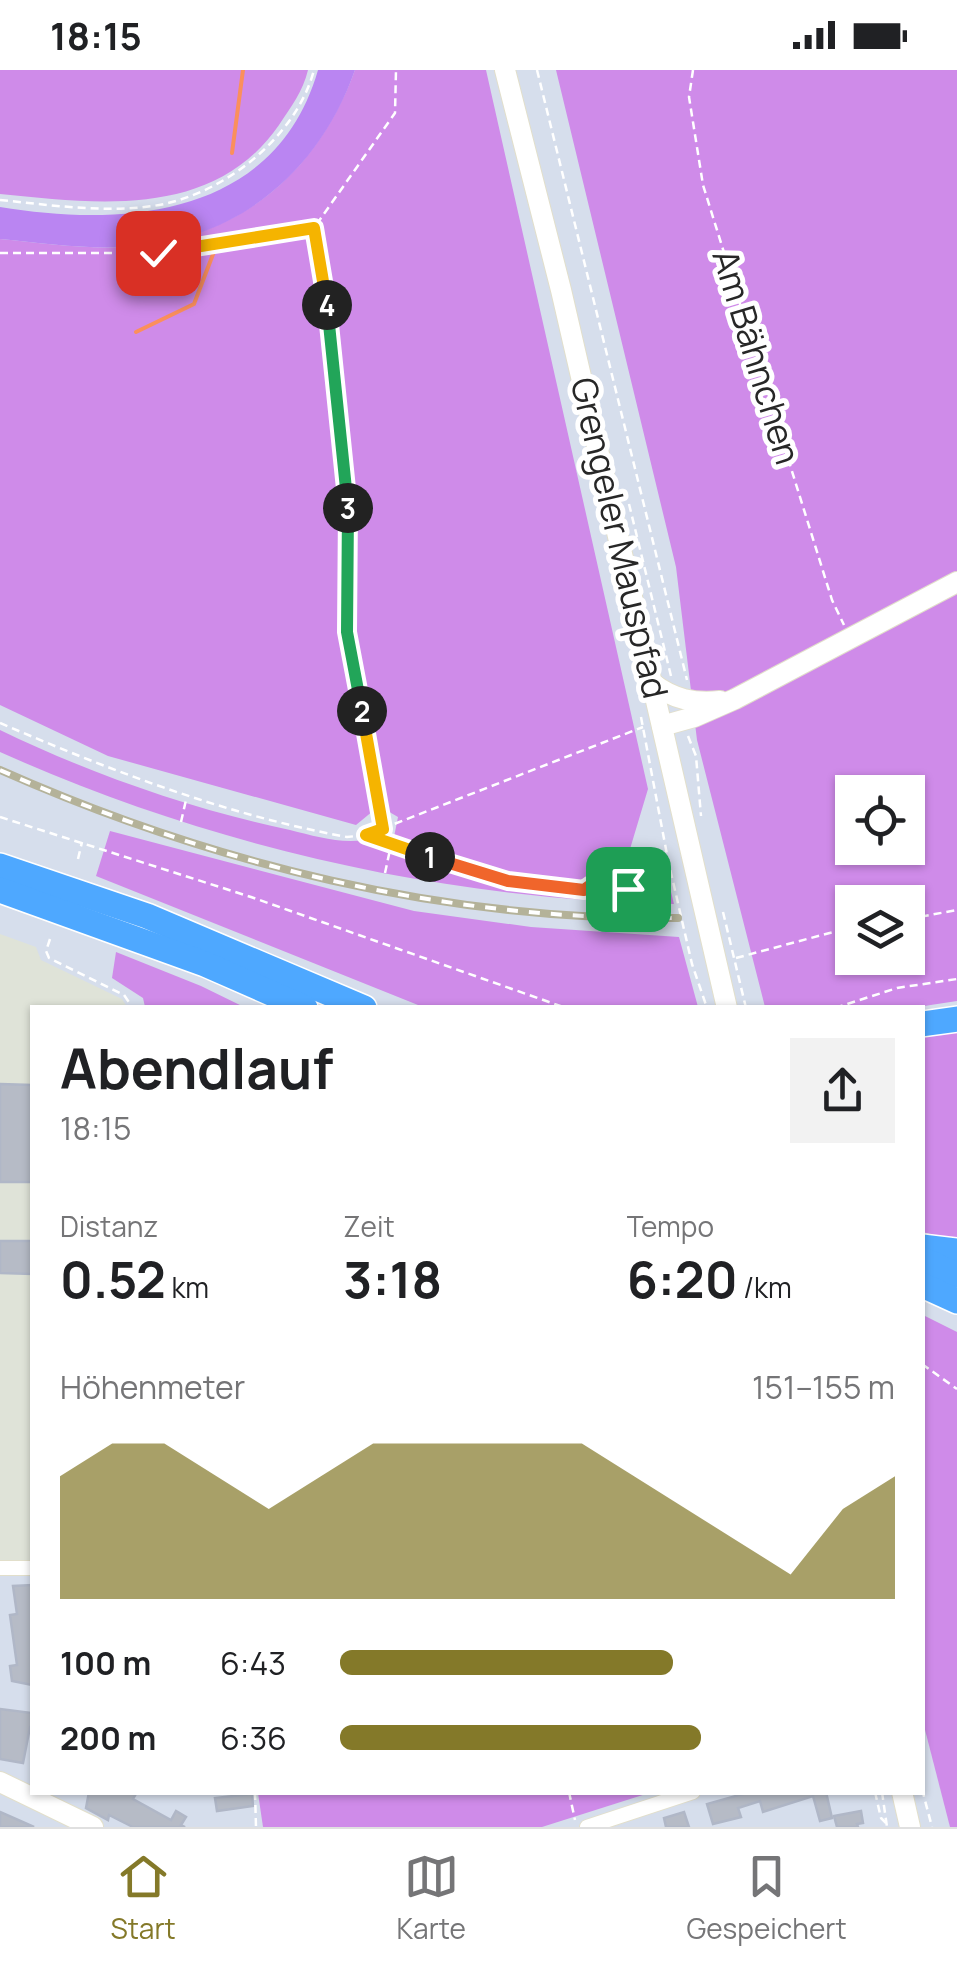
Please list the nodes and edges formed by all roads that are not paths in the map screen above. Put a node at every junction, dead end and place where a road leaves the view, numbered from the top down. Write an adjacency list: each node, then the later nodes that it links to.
1 (505, 70): 3 (main road, Grengeler Mauspfad)
2 (957, 582): 4 (main road)
3 (652, 683): 4 (main road); 5 (main road, Grengeler Mauspfad)
4 (736, 699): 5 (main road)
5 (662, 725): 12 (main road, Grengeler Mauspfad)
6 (0, 866): 11 (highway)
7 (0, 890): 8 (highway)
8 (205, 964): 9 (highway); 10 (highway)
9 (264, 1005)
10 (299, 1005)
11 (357, 1005)
12 (727, 1005)
13 (957, 1019): 14 (highway)
14 (925, 1024)
15 (925, 1247): 16 (highway)
16 (957, 1252)
17 (925, 1260): 18 (highway)
18 (957, 1274)
19 (925, 1286): 20 (highway)
20 (957, 1301)
21 (0, 1568): 22 (street)
22 (30, 1568)
23 (0, 1782): 26 (main road)
24 (684, 1795): 27 (street)
25 (903, 1795): 28 (main road)
26 (93, 1827)
27 (587, 1827)
28 (910, 1827)

